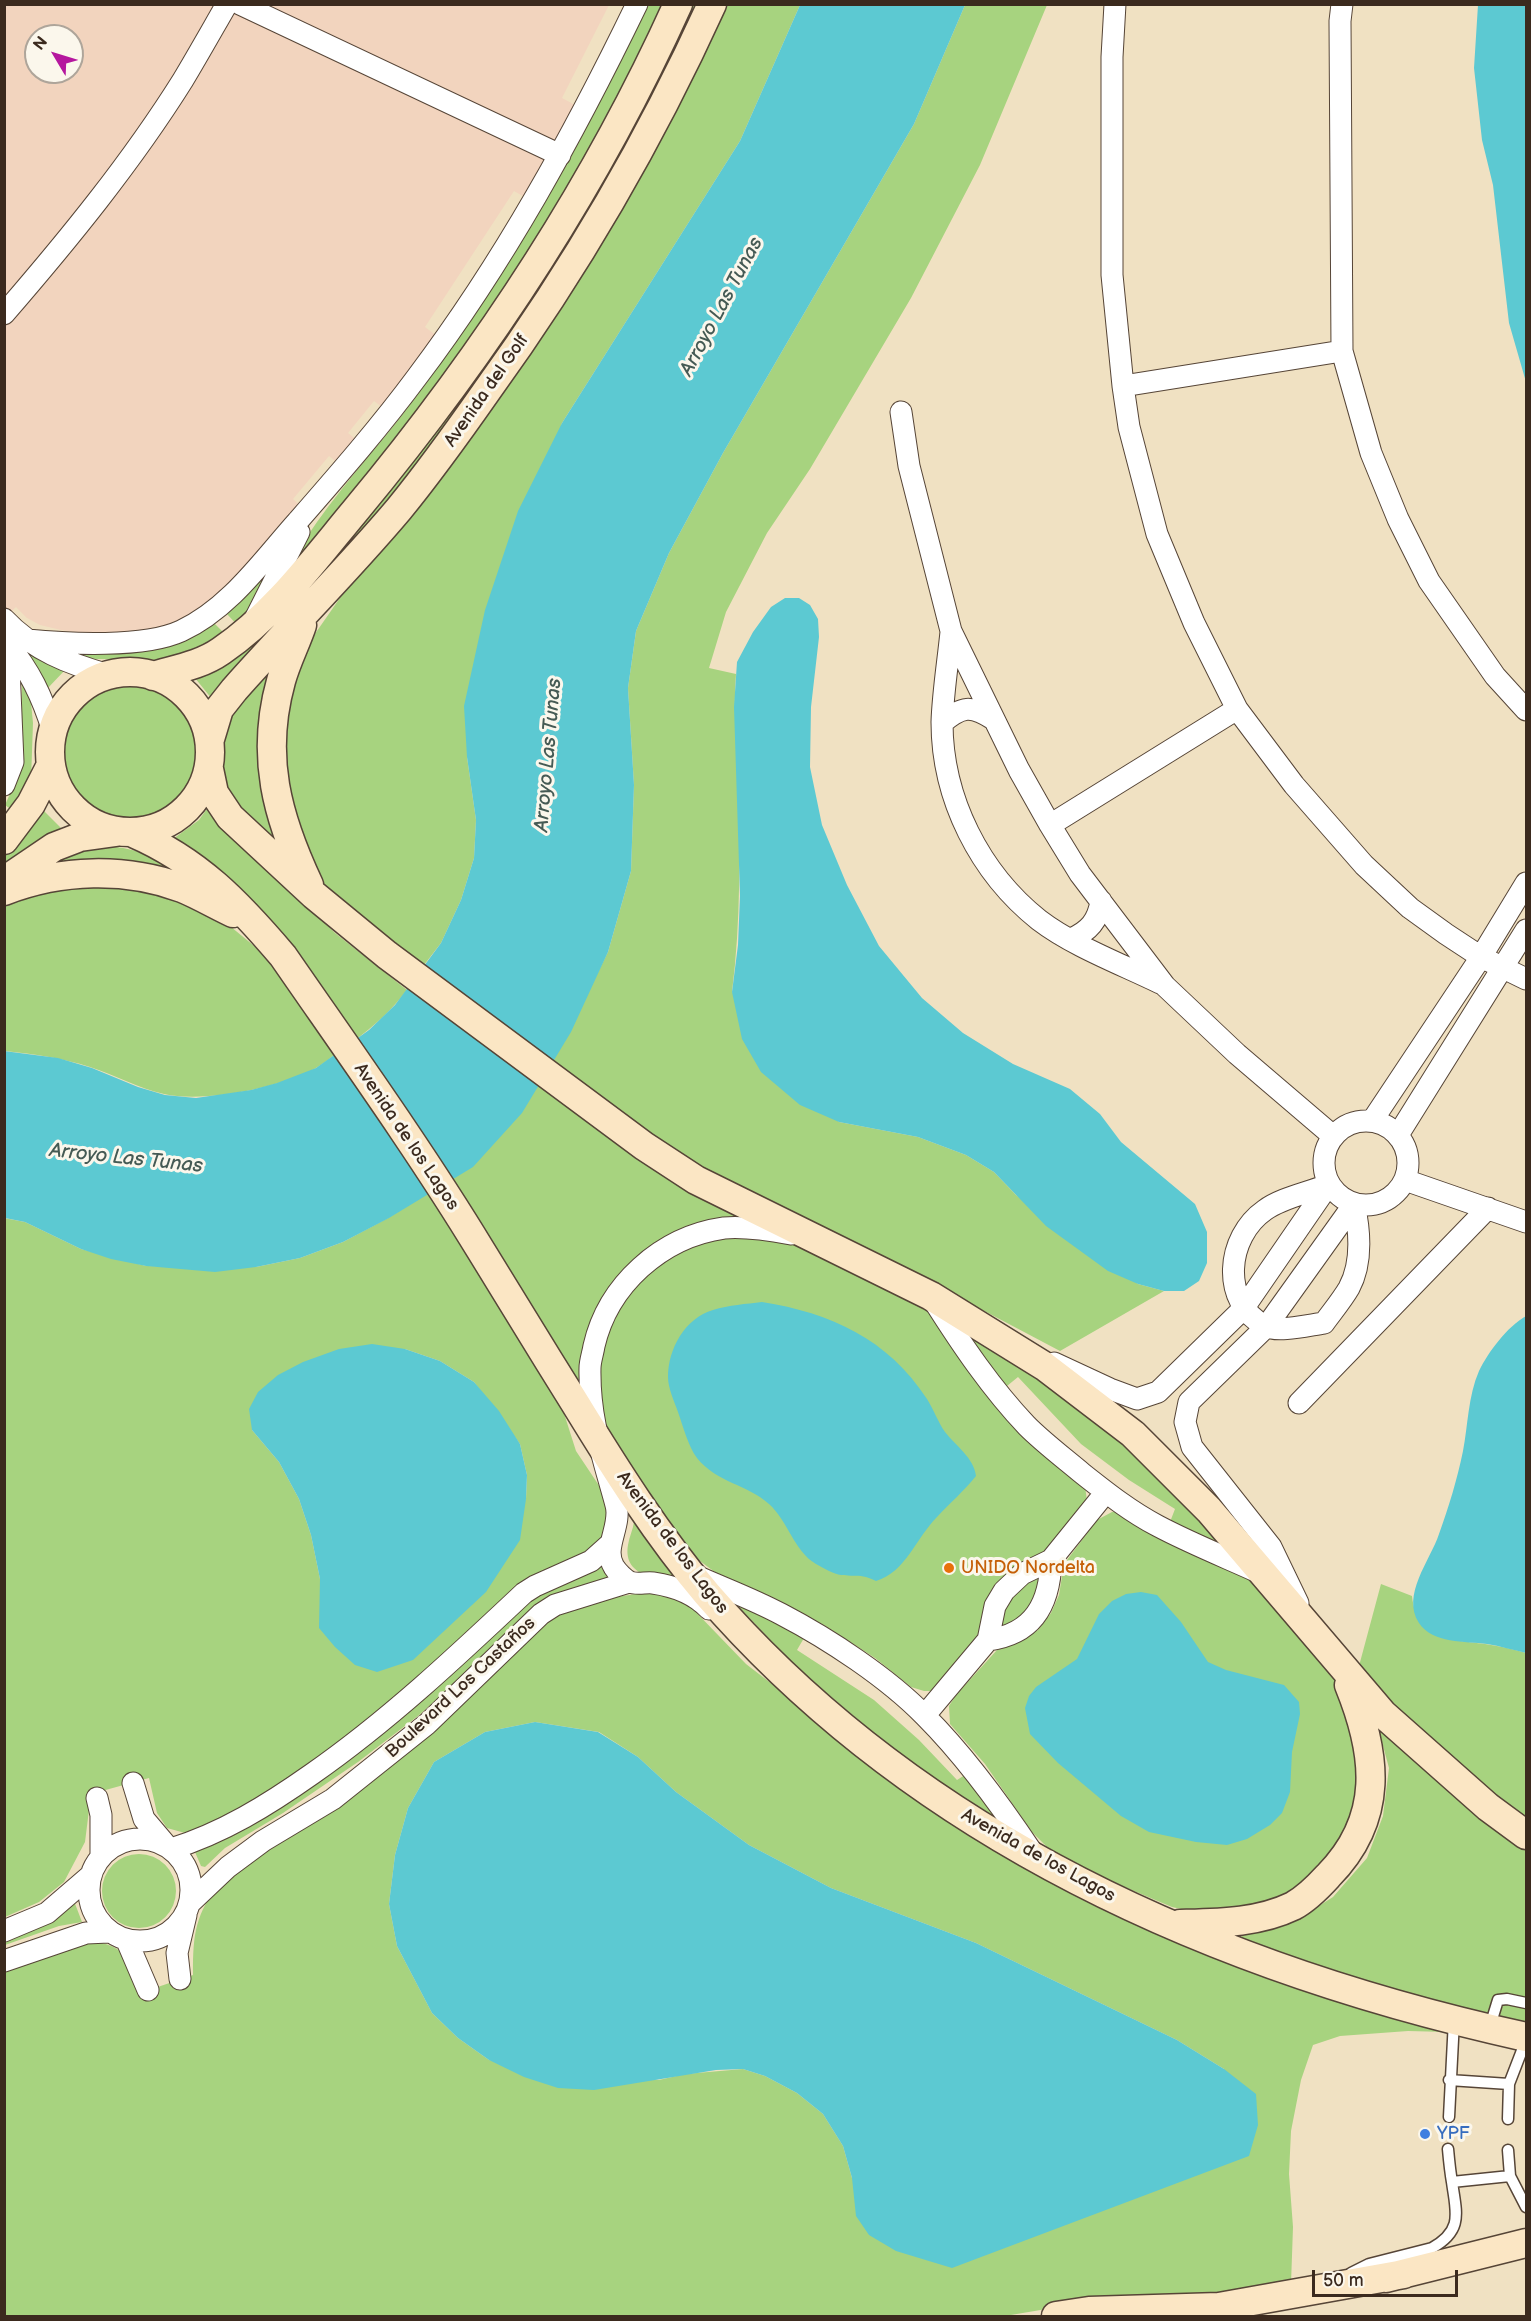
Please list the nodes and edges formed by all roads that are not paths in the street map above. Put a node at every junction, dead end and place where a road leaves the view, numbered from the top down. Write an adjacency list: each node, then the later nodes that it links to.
1 (227, 4): 9 (street)
2 (240, 4): 8 (street)
3 (637, 4): 8 (street)
4 (678, 4): 15 (street, Avenida del Golf)
5 (712, 4): 14 (street, Avenida del Golf)
6 (1115, 4): 11 (street)
7 (1342, 4): 10 (street)
8 (560, 155): 13 (street)
9 (4, 314)
10 (1342, 351): 11 (street); 21 (street)
11 (1123, 386): 20 (street)
12 (901, 412): 16 (street)
13 (312, 505): 15 (street); 17 (street)
14 (308, 610): 25 (street, Avenida del Golf); 35 (street)
15 (249, 630): 19 (street, Avenida del Golf)
16 (951, 631): 22 (street); 23 (street)
17 (9, 632): 18 (street); 24 (street); 28 (street)
18 (109, 675): 19 (street); 24 (street)
19 (153, 675): 25 (street)
20 (1237, 709): 29 (street); 40 (street)
21 (1527, 710)
22 (993, 719): 23 (street); 29 (street)
23 (942, 723): 39 (street)
24 (53, 730): 26 (street)
25 (210, 740): 27 (street)
26 (51, 765): 30 (street); 31 (street)
27 (209, 769): 30 (street); 35 (street)
28 (4, 785)
29 (1050, 825): 36 (street)
30 (125, 832): 32 (street); 37 (street, Avenida de los Lagos)
31 (4, 840)
32 (4, 881)
33 (1527, 883): 40 (street)
34 (4, 891): 37 (street)
35 (314, 895): 52 (street)
36 (1101, 901): 39 (street); 43 (street)
37 (257, 925): 58 (street, Avenida de los Lagos)
38 (1527, 930): 41 (street)
39 (1071, 939): 43 (street)
40 (1481, 957): 41 (street); 44 (street)
41 (1503, 968): 42 (street); 45 (street)
42 (1527, 979)
43 (1165, 986): 46 (street)
44 (1372, 1121): 45 (street); 46 (street)
45 (1398, 1135): 47 (street)
46 (1334, 1136): 48 (street)
47 (1405, 1180): 49 (street); 50 (street)
48 (1329, 1184): 49 (street); 54 (street); 54 (street)
49 (1354, 1204): 55 (street); 55 (street)
50 (1488, 1208): 51 (street); 57 (street)
51 (1527, 1222)
52 (810, 1237): 53 (street); 58 (street)
53 (931, 1296): 56 (street); 59 (street)
54 (1243, 1309): 55 (street); 56 (street)
55 (1266, 1327): 65 (street)
56 (1005, 1340): 63 (street)
57 (1299, 1403)
58 (596, 1438): 60 (street); 62 (street, Avenida de los Lagos)
59 (1106, 1492): 61 (street); 63 (street)
60 (610, 1544): 64 (street); 73 (street, Boulevard Los Castaños)
61 (1051, 1560): 66 (street); 66 (street)
62 (691, 1573): 68 (street, Avenida de los Lagos); 69 (street)
63 (1266, 1576): 65 (street)
64 (629, 1582): 68 (street, Boulevard Los Castaños); 77 (street, Boulevard Los Castaños)
65 (1308, 1625): 67 (street)
66 (988, 1640): 69 (street)
67 (1342, 1668): 72 (street); 78 (street)
68 (799, 1688): 75 (street, Avenida de los Lagos)
69 (925, 1716): 75 (street)
70 (133, 1782): 73 (street)
71 (97, 1798): 74 (street)
72 (1523, 1836)
73 (169, 1847): 74 (street); 77 (street)
74 (101, 1856): 76 (street)
75 (1037, 1859): 78 (street, Avenida de los Lagos)
76 (90, 1876): 79 (street); 80 (street)
77 (188, 1907): 80 (street); 82 (street)
78 (1169, 1924): 85 (street, Avenida de los Lagos)
79 (4, 1931)
80 (118, 1936): 81 (street); 83 (street)
81 (4, 1960)
82 (180, 1979)
83 (148, 1990)
84 (1527, 2003): 86 (lane)
85 (1454, 2020): 86 (street, Avenida de los Lagos); 88 (lane)
86 (1489, 2029): 87 (street, Avenida de los Lagos)
87 (1527, 2038): 89 (lane)
88 (1449, 2080): 89 (lane); 90 (lane)
89 (1509, 2084): 91 (lane)
90 (1449, 2116)
91 (1509, 2119)
92 (1448, 2149): 95 (lane)
93 (1508, 2150): 94 (lane)
94 (1510, 2176): 95 (lane); 96 (lane)
95 (1452, 2182): 99 (lane)
96 (1527, 2207)
97 (1527, 2243): 98 (street)
98 (1404, 2274): 99 (street); 101 (street)
99 (1319, 2289): 100 (street)
100 (1056, 2316)
101 (1242, 2316)

